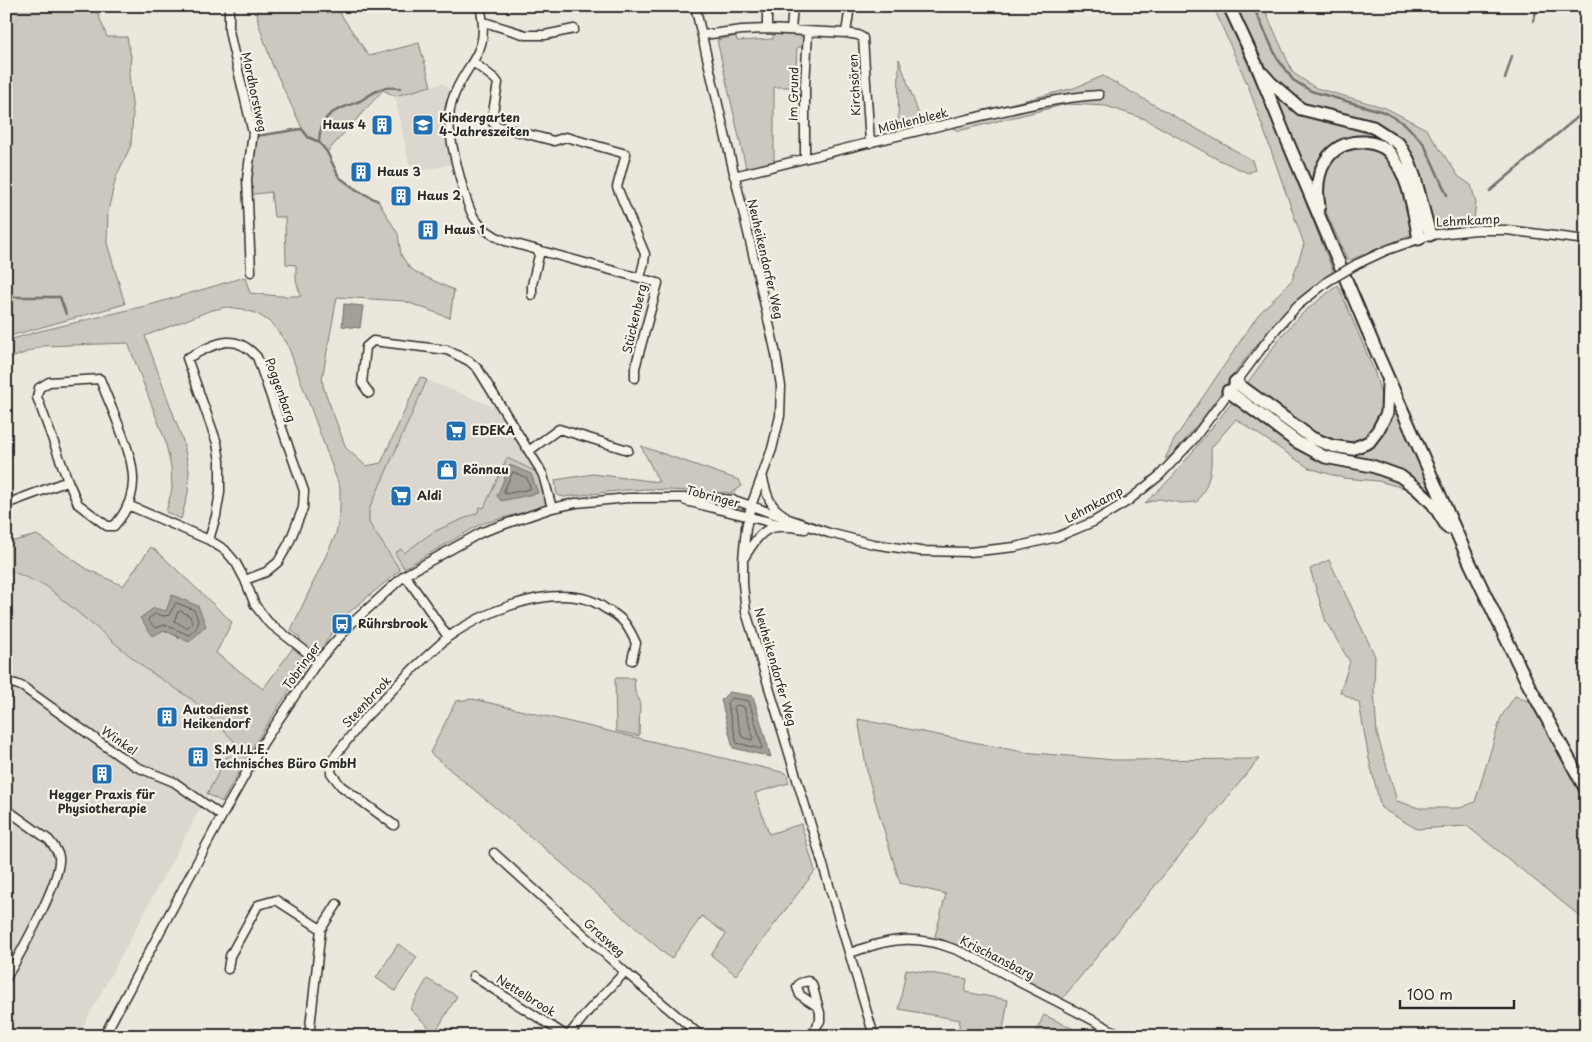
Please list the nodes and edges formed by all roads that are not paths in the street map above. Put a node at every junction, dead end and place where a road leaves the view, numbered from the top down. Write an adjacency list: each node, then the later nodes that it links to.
1 (229, 6): 25 (street, Mordhorstweg)
2 (480, 6): 8 (street, Stückenberg)
3 (695, 6): 14 (street, Neuheikendorfer Weg)
4 (767, 6): 10 (street)
5 (793, 6): 11 (street)
6 (850, 6): 13 (street)
7 (1229, 6): 16 (highway)
8 (484, 22): 9 (street); 15 (street, Stückenberg)
9 (574, 29)
10 (767, 29): 11 (street); 14 (street)
11 (791, 30): 12 (street)
12 (808, 32): 13 (street); 19 (street, Im Grund)
13 (846, 33): 18 (street, Kirchsören)
14 (703, 35): 20 (street, Neuheikendorfer Weg)
15 (473, 62): 24 (street, Stückenberg); 26 (street, Stückenberg)
16 (1257, 66): 21 (highway); 22 (highway)
17 (1099, 95): 18 (street, Möhlenbleek)
18 (870, 143): 19 (street, Möhlenbleek)
19 (805, 158): 20 (street, Möhlenbleek)
20 (734, 176): 34 (street, Neuheikendorfer Weg)
21 (1323, 225): 22 (highway); 29 (highway)
22 (1425, 237): 23 (street, Lehmkamp); 30 (street, Lehmkamp, bridge)
23 (1586, 240)
24 (540, 251): 26 (street, Stückenberg); 27 (street)
25 (251, 272)
26 (640, 278): 28 (street, Stückenberg)
27 (532, 295)
28 (635, 378)
29 (1388, 378): 30 (highway); 45 (highway)
30 (1231, 387): 42 (street, Lehmkamp); 45 (highway)
31 (369, 393): 32 (street)
32 (530, 450): 33 (street); 40 (street)
33 (628, 450)
34 (762, 474): 39 (street, Neuheikendorfer Weg); 42 (street)
35 (68, 481): 37 (street); 38 (street); 38 (street)
36 (672, 498): 39 (street, Tobringer); 40 (street, Tobringer); 41 (street, Tobringer)
37 (6, 504)
38 (128, 506): 43 (street)
39 (751, 506): 41 (street, Neuheikendorfer Weg); 42 (street)
40 (552, 508): 46 (street, Tobringer)
41 (748, 517): 42 (street); 44 (street, Neuheikendorfer Weg)
42 (789, 523): 44 (street)
43 (209, 540): 47 (street); 47 (street, Poggenbarg)
44 (743, 560): 59 (street, Neuheikendorfer Weg)
45 (1470, 563): 52 (highway)
46 (406, 575): 48 (street); 50 (street, Tobringer)
47 (245, 580): 50 (street)
48 (448, 638): 49 (street); 55 (street, Steenbrook)
49 (632, 660)
50 (318, 661): 54 (street, Tobringer)
51 (6, 683): 54 (street, Winkel)
52 (1586, 790)
53 (6, 809): 63 (street)
54 (222, 816): 66 (street, Tobringer)
55 (394, 824)
56 (494, 853): 61 (street, Grasweg)
57 (337, 904): 58 (street)
58 (321, 929): 60 (street); 65 (street)
59 (850, 953): 71 (street, Neuheikendorfer Weg); 72 (street, Krischansbarg)
60 (228, 969)
61 (625, 972): 68 (street); 69 (street, Grasweg)
62 (473, 976): 68 (street, Nettelbrook)
63 (6, 978)
64 (818, 1007): 70 (street)
65 (309, 1035): 67 (street)
66 (104, 1036)
67 (327, 1036)
68 (568, 1036)
69 (701, 1036)
70 (810, 1036)
71 (874, 1036)
72 (1126, 1036)

